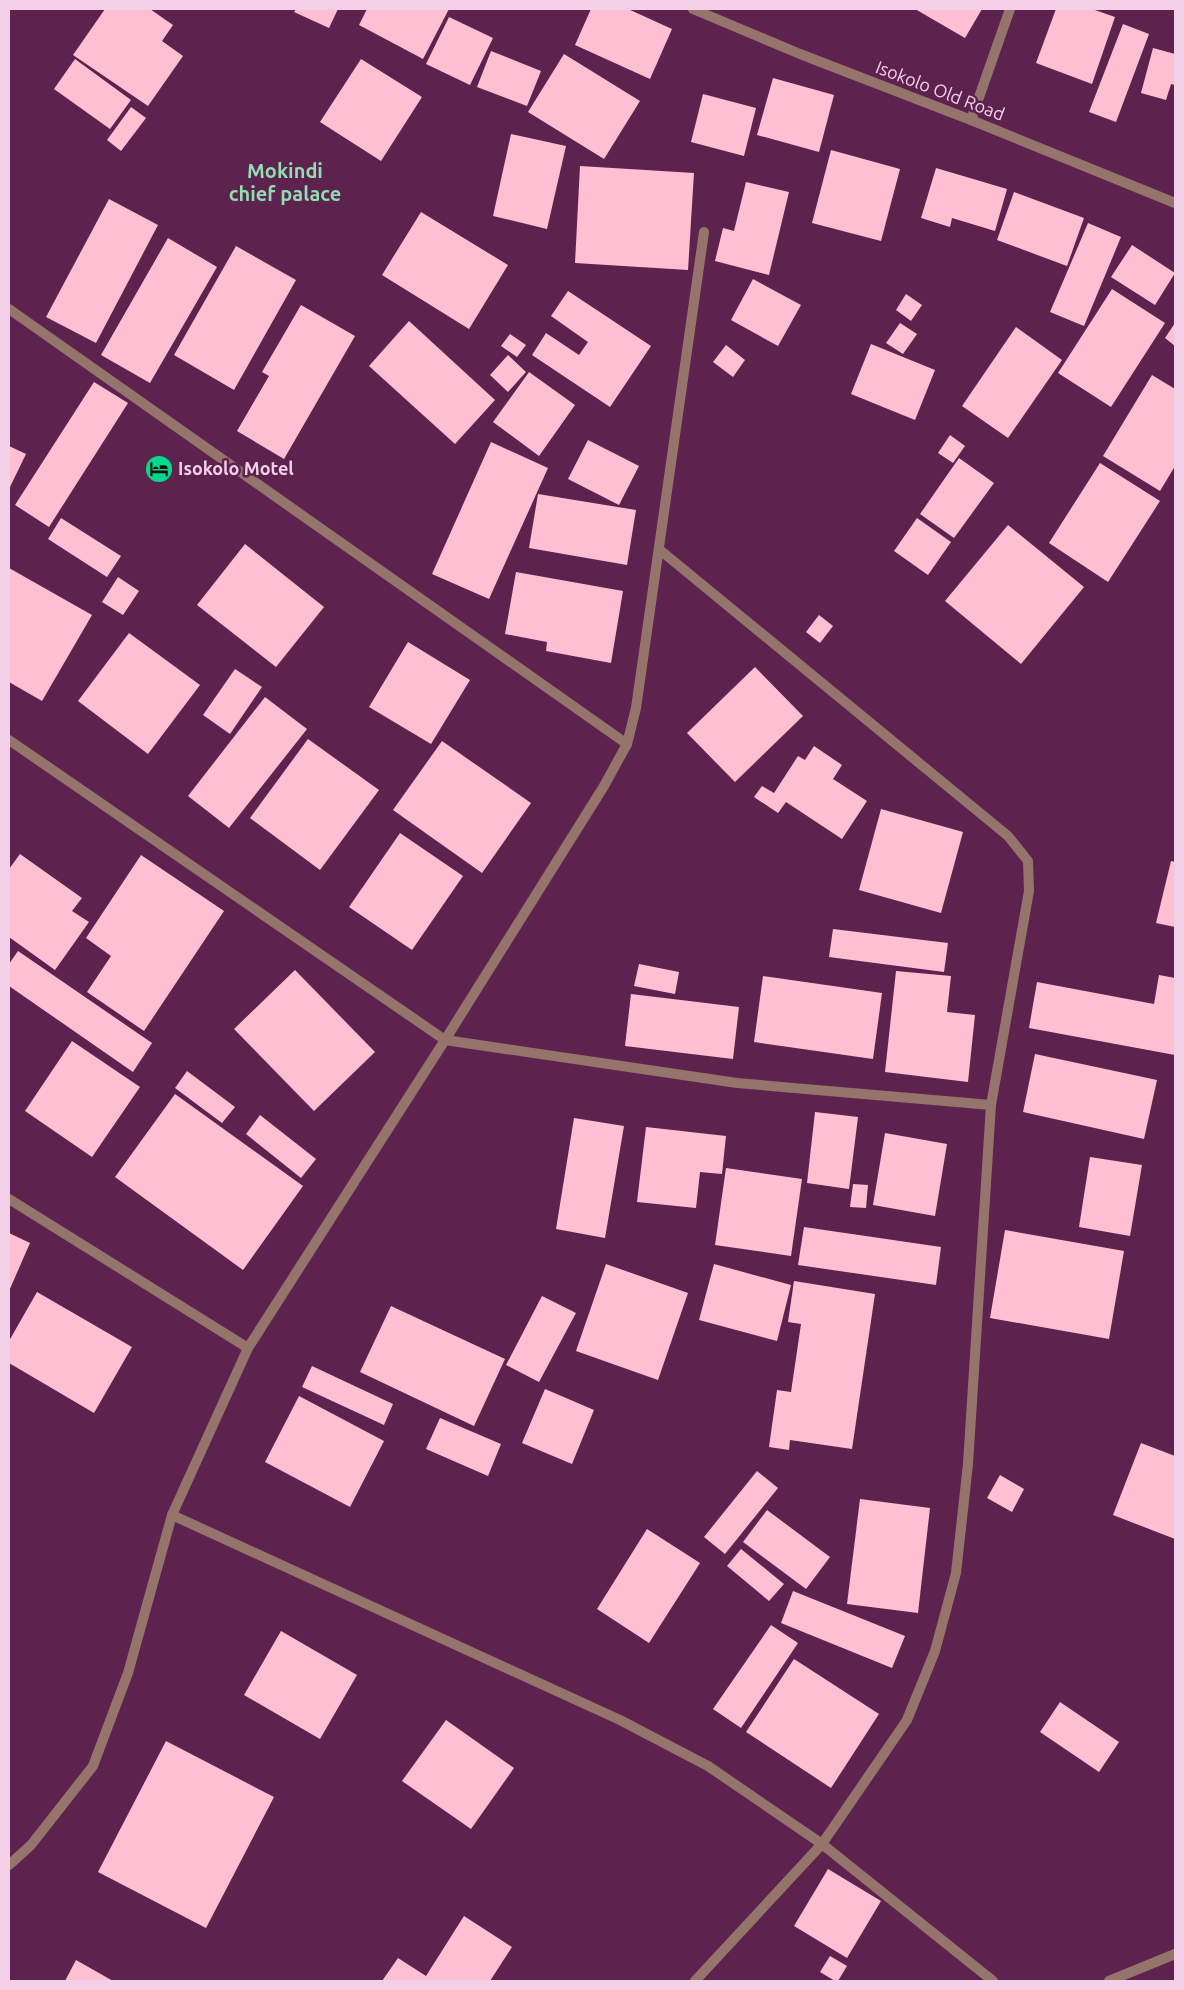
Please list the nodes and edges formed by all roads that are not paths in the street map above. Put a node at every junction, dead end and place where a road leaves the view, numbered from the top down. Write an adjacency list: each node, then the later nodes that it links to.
1 (693, 9): 3 (street, Isokolo Old Road)
2 (1010, 9): 3 (street)
3 (972, 120): 4 (street, Isokolo Old Road)
4 (1175, 203)
5 (704, 232): 7 (street)
6 (9, 308): 9 (street)
7 (660, 550): 9 (street); 11 (street)
8 (9, 740): 10 (street)
9 (627, 744): 10 (street)
10 (445, 1040): 11 (street); 13 (street)
11 (992, 1105): 15 (street)
12 (9, 1199): 13 (street)
13 (248, 1348): 14 (street)
14 (172, 1516): 15 (street); 16 (street)
15 (822, 1844): 18 (street); 19 (street)
16 (9, 1865)
17 (1175, 1954): 20 (street)
18 (695, 1981)
19 (993, 1981)
20 (1109, 1981)

